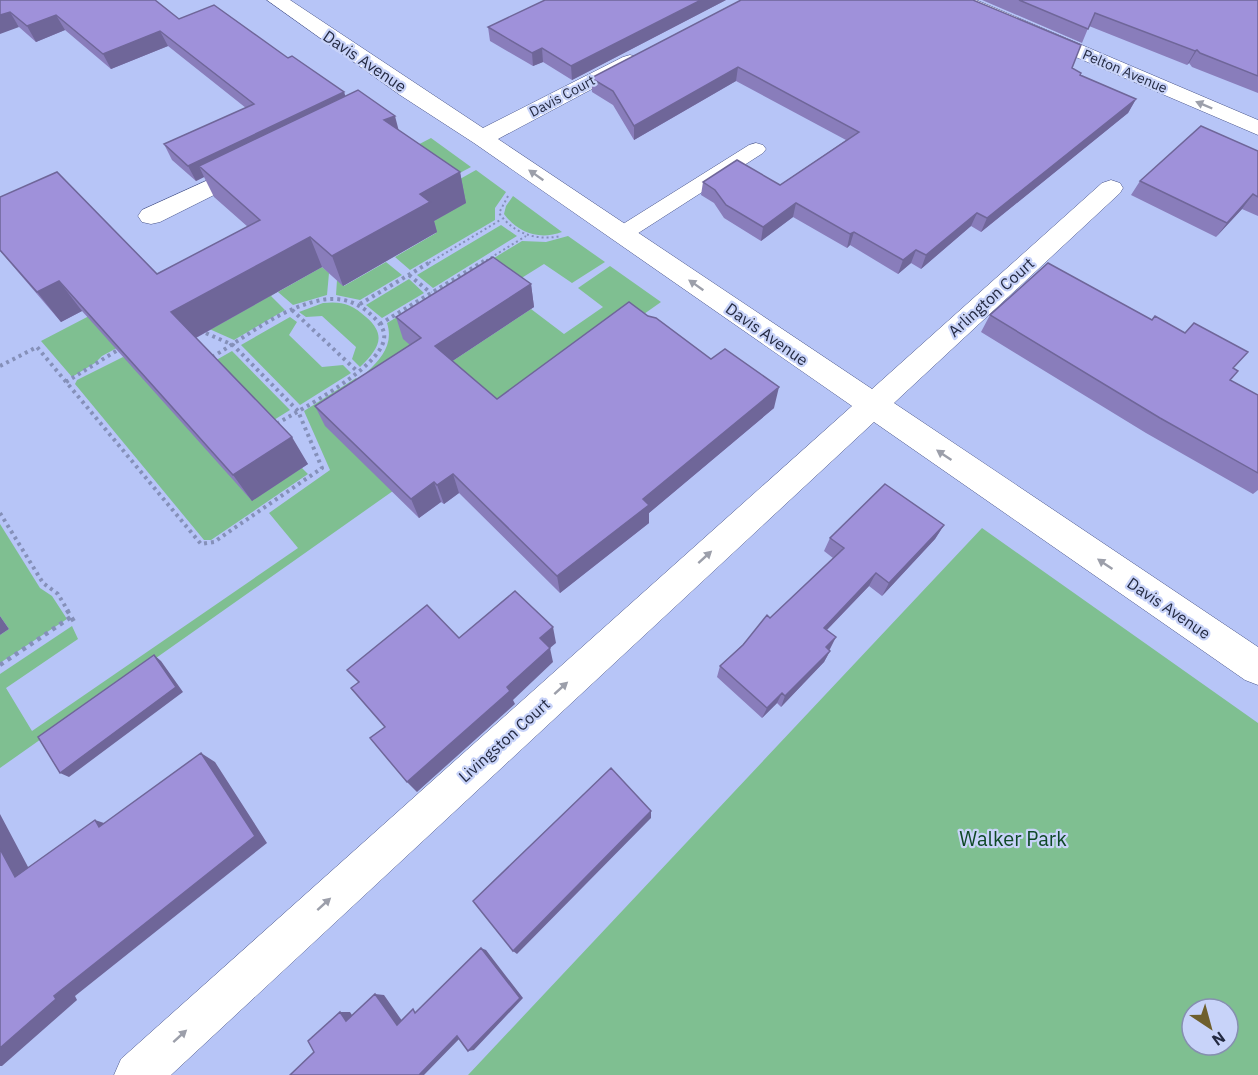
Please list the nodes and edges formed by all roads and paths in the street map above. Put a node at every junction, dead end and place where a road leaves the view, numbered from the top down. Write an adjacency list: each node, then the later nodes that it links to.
1 (276, 0): 5 (street, Davis Avenue)
2 (958, 0): 4 (street, Pelton Avenue, one-way to 2)
3 (646, 52): 5 (street, Davis Court)
4 (1258, 128)
5 (482, 138): 12 (street, Davis Avenue, one-way to 5)
6 (756, 149): 12 (lane)
7 (269, 158): 10 (street)
8 (1111, 188): 27 (street, Arlington Court)
9 (515, 190): 11 (path)
10 (151, 216)
11 (502, 219): 14 (path); 15 (path)
12 (622, 234): 27 (street, Davis Avenue, one-way to 12)
13 (564, 235): 14 (path)
14 (526, 236): 16 (path)
15 (409, 275): 16 (path); 17 (path)
16 (430, 293): 19 (path)
17 (360, 304): 18 (path); 19 (path)
18 (292, 310): 21 (path); 25 (path)
19 (380, 324): 25 (path)
20 (195, 328): 21 (path)
21 (233, 345): 23 (path); 28 (path)
22 (126, 346): 26 (path)
23 (212, 357)
24 (0, 366): 26 (path)
25 (358, 372): 28 (path)
26 (66, 382): 28 (path)
27 (871, 405): 34 (street, Davis Avenue, one-way to 27); 35 (street, Livingston Court, one-way to 27)
28 (298, 411): 29 (path)
29 (278, 423)
30 (0, 513): 31 (path)
31 (71, 617): 32 (path); 33 (path)
32 (76, 625)
33 (0, 665)
34 (1258, 668)
35 (137, 1075)

